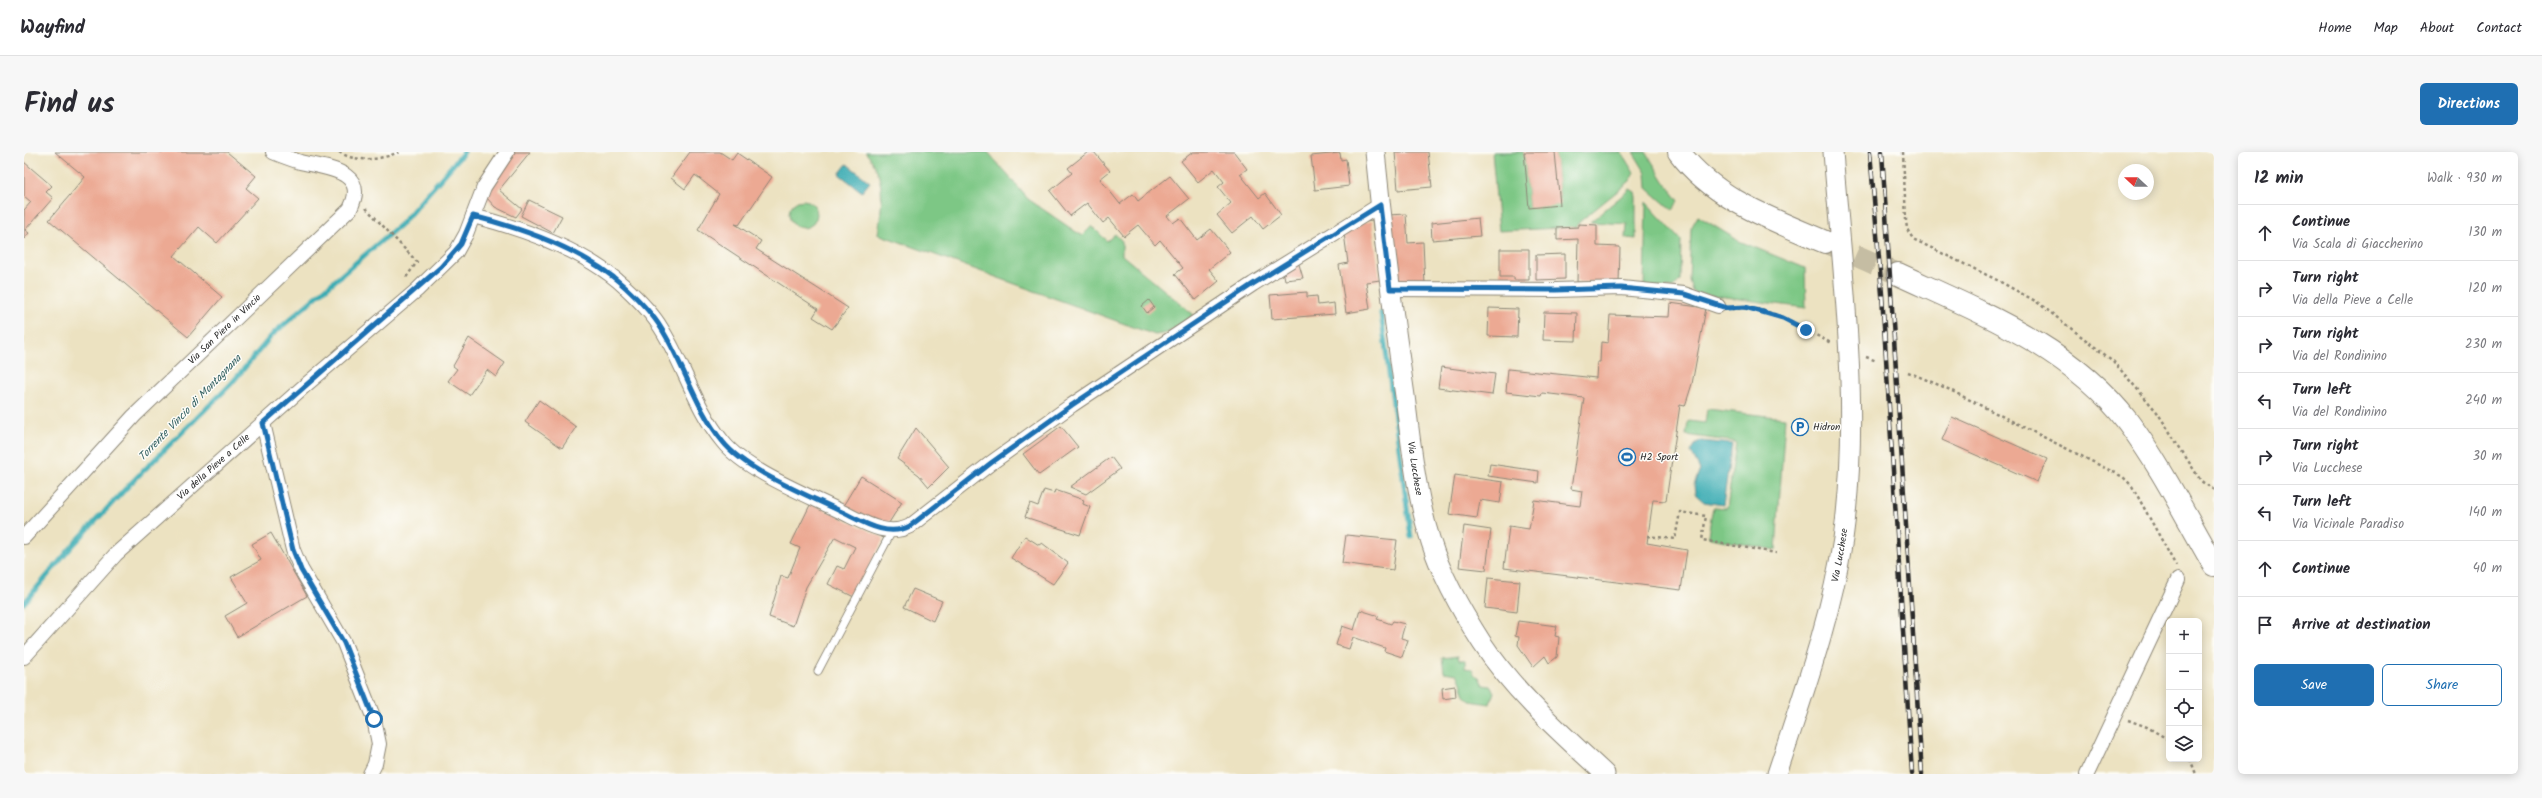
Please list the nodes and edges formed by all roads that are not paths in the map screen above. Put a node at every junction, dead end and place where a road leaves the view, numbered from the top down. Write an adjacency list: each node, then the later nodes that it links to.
1 (273, 152): 14 (street, Via San Piero in Vincio)
2 (507, 152): 7 (street, Via della Pieve a Celle)
3 (1375, 152): 6 (street, Via Lucchese)
4 (1679, 152): 8 (main road)
5 (1833, 152): 19 (street, Via Lucchese)
6 (1380, 205): 10 (street, Via Lucchese); 13 (street)
7 (473, 216): 12 (street, Via della Pieve a Celle); 13 (street)
8 (1825, 242)
9 (1898, 274): 15 (main road)
10 (1390, 289): 11 (street); 20 (street, Via Lucchese)
11 (1718, 306)
12 (263, 423): 17 (street, Via della Pieve a Celle); 21 (street)
13 (892, 531): 18 (lane)
14 (24, 536)
15 (2214, 565)
16 (2178, 580): 26 (street)
17 (24, 657)
18 (818, 670)
19 (1793, 726): 24 (street, Via Lucchese); 25 (street, Via Lucchese)
20 (1569, 740): 22 (street, Via Lucchese); 23 (street, Via Lucchese)
21 (370, 774)
22 (1590, 774)
23 (1605, 774)
24 (1766, 774)
25 (1777, 774)
26 (2087, 774)

